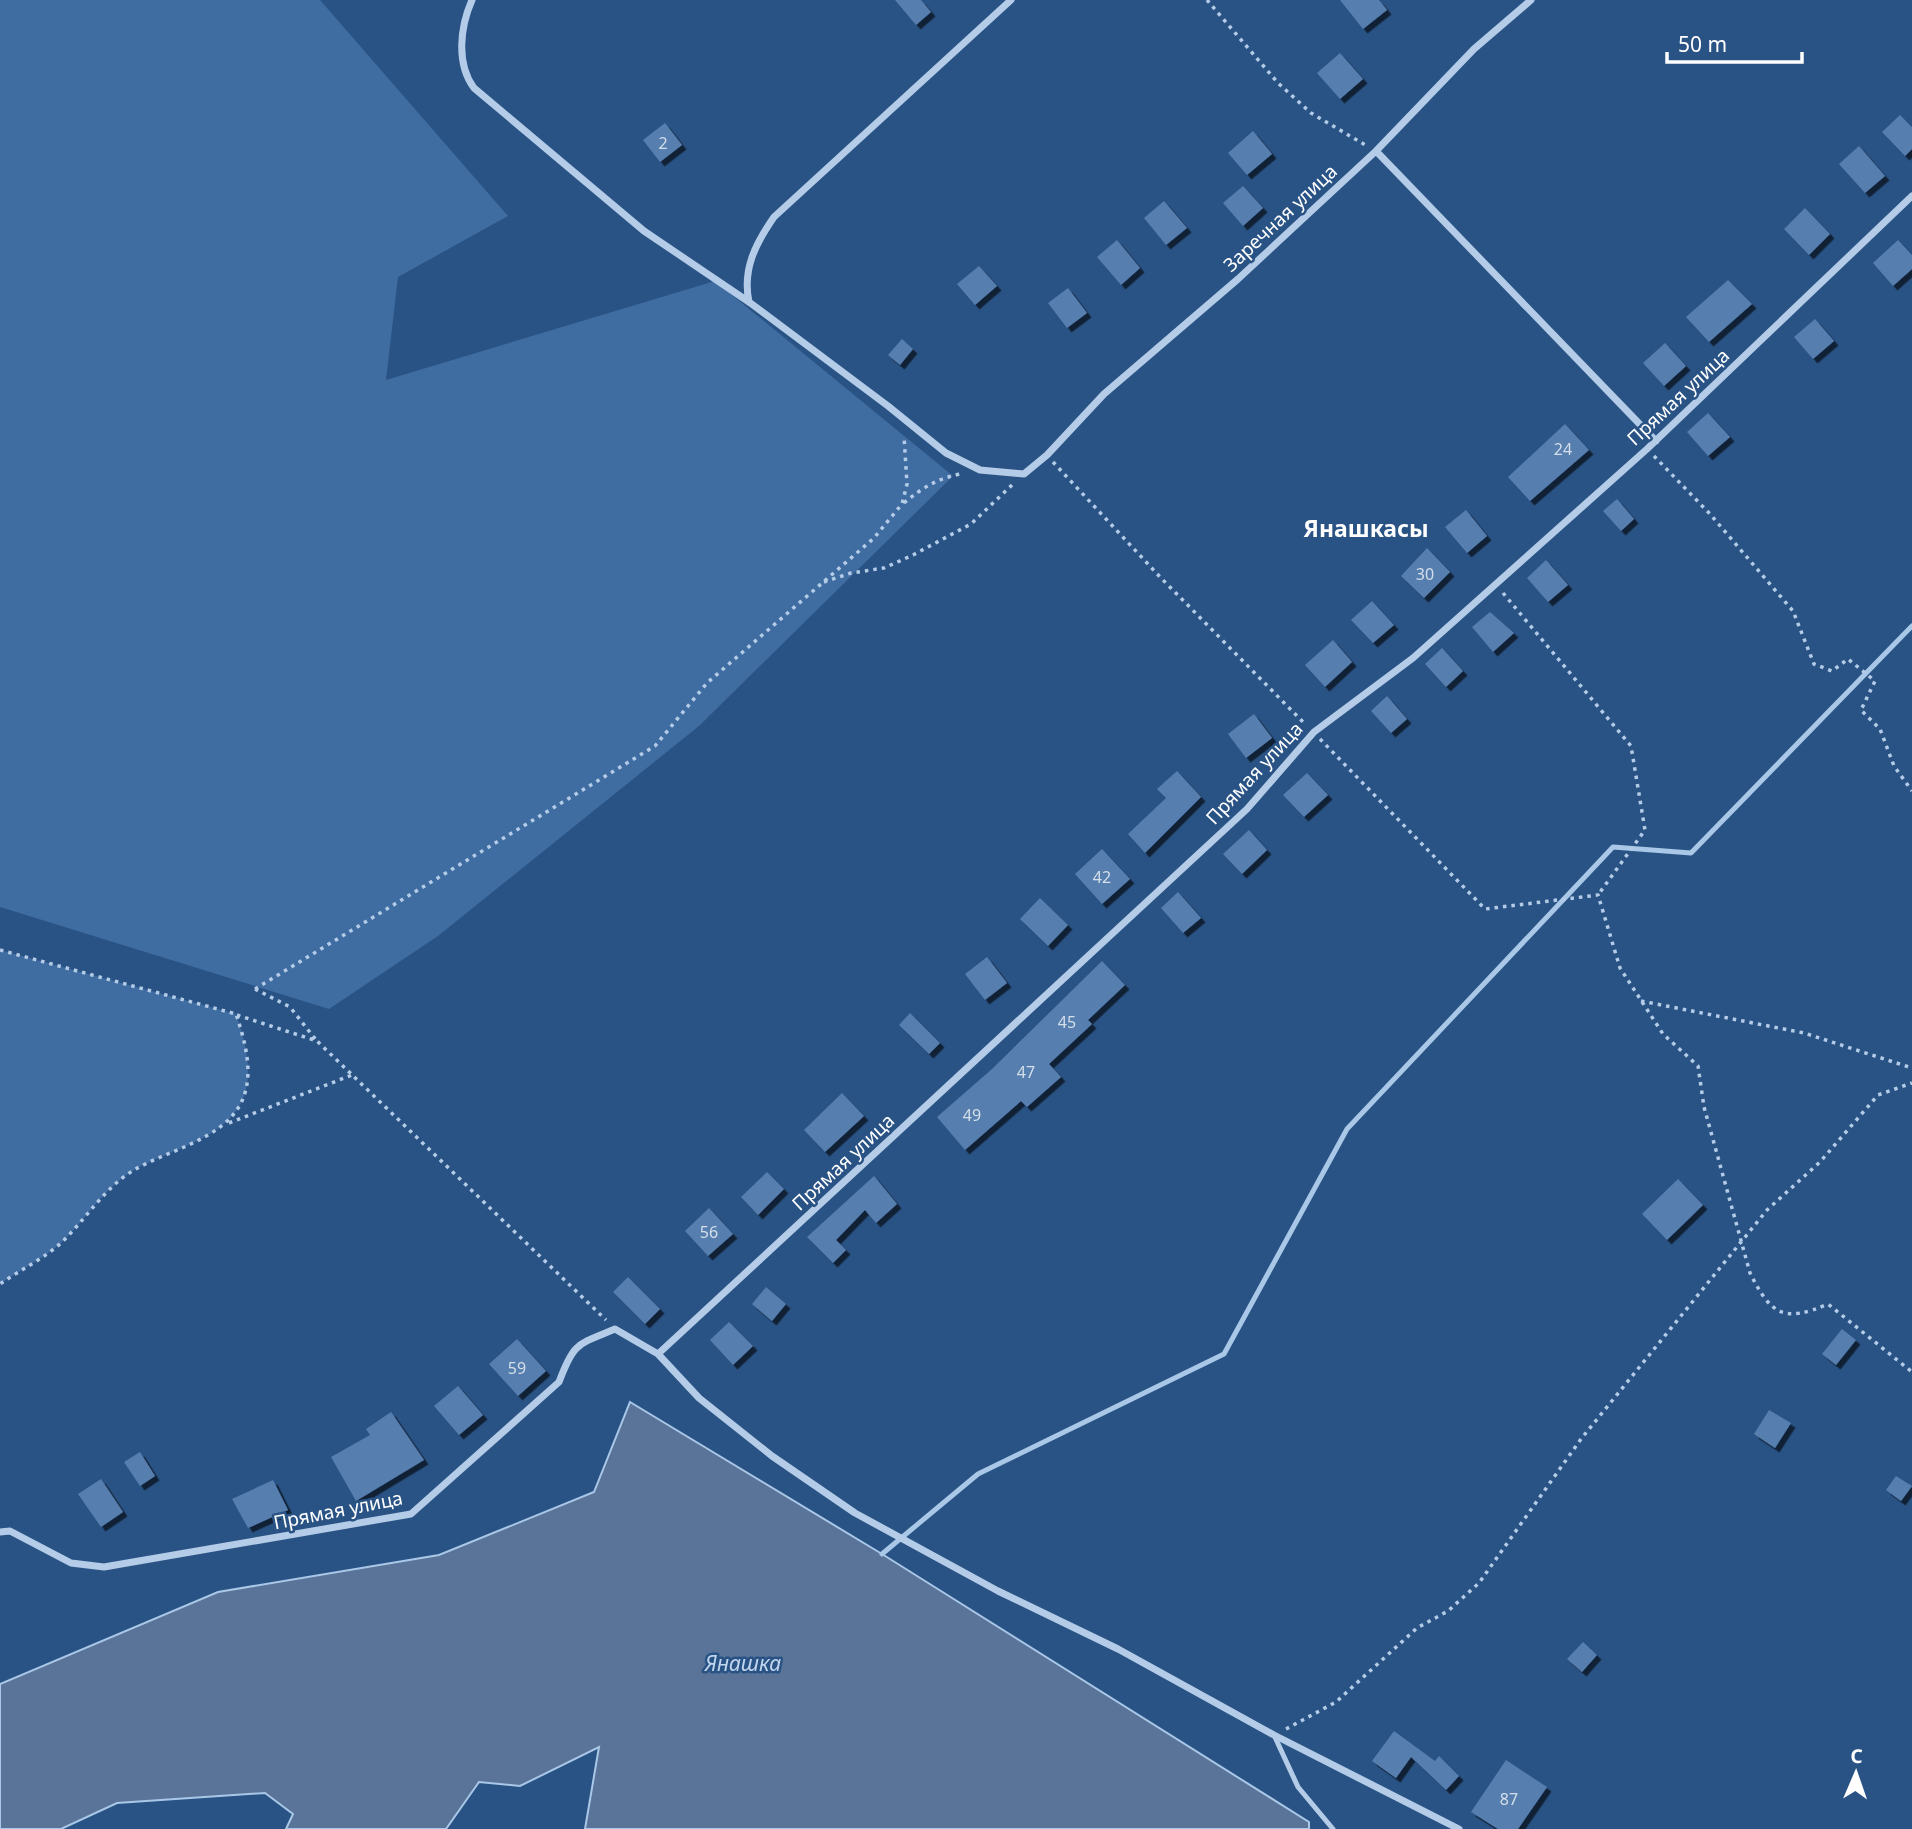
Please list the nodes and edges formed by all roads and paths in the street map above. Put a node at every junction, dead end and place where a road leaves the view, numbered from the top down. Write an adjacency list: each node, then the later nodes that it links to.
1 (472, 0): 7 (street)
2 (1011, 0): 7 (street)
3 (1208, 0): 5 (path)
4 (1531, 0): 5 (street, Заречная улица)
5 (1376, 151): 9 (street); 11 (street, Заречная улица)
6 (1912, 196): 9 (street, Прямая улица)
7 (749, 302): 8 (street)
8 (888, 406): 12 (street); 14 (path)
9 (1656, 441): 10 (street, Прямая улица)
10 (1647, 449): 16 (street, Прямая улица); 18 (path)
11 (1047, 456): 13 (street, Заречная улица); 17 (path)
12 (980, 470): 13 (street); 14 (path)
13 (1024, 474): 15 (path)
14 (902, 504): 15 (path)
15 (822, 583): 23 (path)
16 (1496, 584): 17 (street, Прямая улица); 19 (path)
17 (1314, 732): 19 (path); 31 (street, Прямая улица)
18 (1912, 791)
19 (1598, 895): 21 (path)
20 (0, 950): 22 (path)
21 (1641, 1000): 24 (path); 28 (path)
22 (236, 1014): 23 (path); 27 (path)
23 (317, 1041): 25 (path)
24 (1912, 1068)
25 (352, 1075): 27 (path); 30 (path)
26 (1912, 1083): 28 (path)
27 (227, 1124): 29 (path)
28 (1742, 1244): 32 (path); 34 (path)
29 (0, 1283)
30 (615, 1329): 31 (street); 33 (street, Прямая улица)
31 (658, 1354): 34 (street)
32 (1912, 1372)
33 (0, 1532)
34 (1274, 1735): 35 (lane); 36 (street)
35 (1333, 1829)
36 (1459, 1829)

